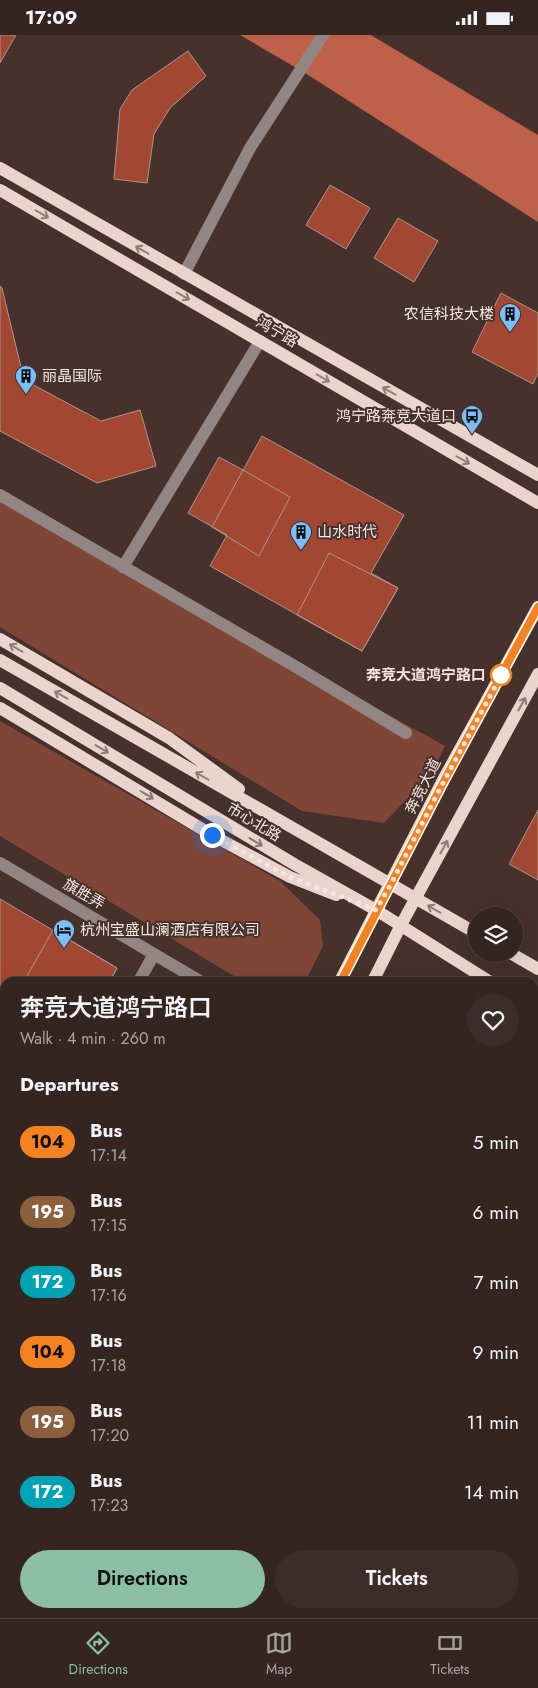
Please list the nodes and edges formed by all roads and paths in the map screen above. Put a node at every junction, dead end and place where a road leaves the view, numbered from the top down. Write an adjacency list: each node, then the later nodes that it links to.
1 (323, 35): 4 (street)
2 (0, 168): 4 (main road, 鸿宁路, one-way to 2)
3 (0, 190): 5 (main road, 鸿宁路, one-way to 5)
4 (184, 274): 6 (main road, 鸿宁路, one-way to 4)
5 (260, 341): 8 (main road, 鸿宁路, one-way to 8); 9 (street)
6 (538, 475)
7 (0, 495): 9 (street)
8 (538, 503)
9 (123, 567): 16 (street)
10 (538, 607): 19 (main road, 奔竞大道)
11 (0, 639): 17 (main road, one-way to 11)
12 (0, 660): 17 (main road, 市心北路, one-way to 12)
13 (538, 674): 20 (main road, one-way to 13)
14 (0, 689): 21 (main road, 市心北路, one-way to 21)
15 (0, 708): 21 (main road, one-way to 21)
16 (406, 733)
17 (291, 827): 19 (main road, 市心北路)
18 (0, 863): 24 (street, 旗胜弄)
19 (391, 884): 20 (main road, 市心北路); 21 (main road, 奔竞大道)
20 (416, 898): 22 (main road); 23 (main road, 市心北路, one-way to 20)
21 (376, 910): 22 (main road, 市心北路); 29 (main road, 奔竞大道)
22 (400, 925): 30 (main road); 31 (main road, 市心北路)
23 (468, 928)
24 (154, 954): 27 (street); 28 (street, 旗胜弄)
25 (523, 960): 26 (main road)
26 (538, 969)
27 (141, 977)
28 (193, 977)
29 (343, 977)
30 (375, 977)
31 (482, 977)

